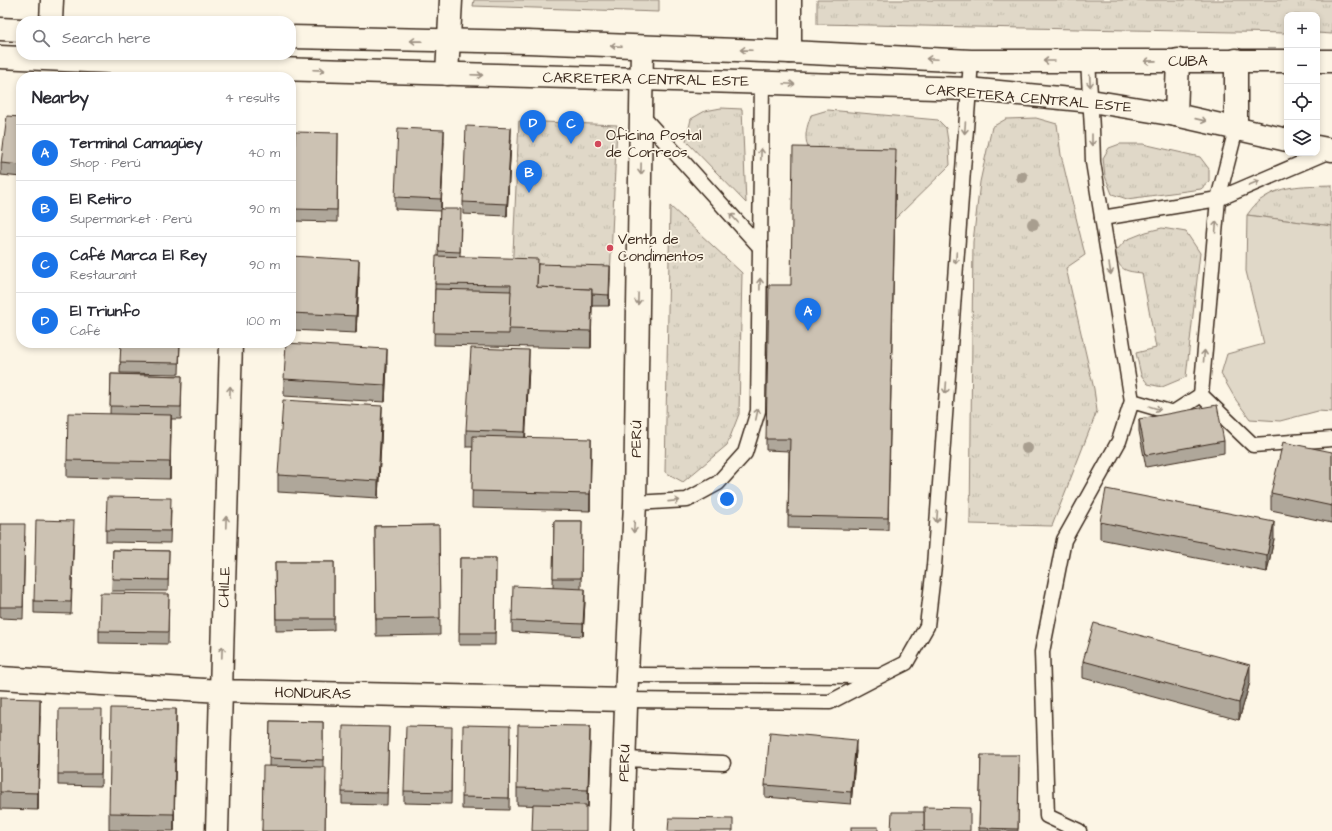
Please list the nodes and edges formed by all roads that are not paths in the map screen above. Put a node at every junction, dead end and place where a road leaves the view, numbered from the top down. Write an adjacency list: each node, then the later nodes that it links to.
1 (52, 0): 4 (main road)
2 (451, 0): 8 (main road)
3 (790, 0): 10 (main road)
4 (51, 16)
5 (0, 29): 6 (main road)
6 (16, 30)
7 (296, 38): 8 (main road, CARRETERA CENTRAL ESTE, one-way to 7)
8 (450, 41): 9 (main road, CARRETERA CENTRAL ESTE, one-way to 8); 22 (main road)
9 (642, 47): 10 (main road, CARRETERA CENTRAL ESTE, one-way to 9); 23 (main road, PERÚ)
10 (790, 52): 16 (main road, CARRETERA CENTRAL ESTE, one-way to 10)
11 (0, 57): 12 (main road, CARRETERA CENTRAL ESTE)
12 (16, 57)
13 (107, 60): 21 (main road, CARRETERA CENTRAL ESTE)
14 (1178, 60): 15 (main road, CUBA); 17 (main road, CUBA, one-way to 17); 27 (main road)
15 (1236, 60): 18 (main road, CUBA); 29 (main road)
16 (971, 61): 17 (main road, CARRETERA CENTRAL ESTE, one-way to 16); 25 (lane)
17 (1088, 61): 26 (lane, one-way to 26)
18 (1284, 61)
19 (1320, 61): 20 (main road)
20 (1332, 61)
21 (239, 67): 22 (main road, CARRETERA CENTRAL ESTE, one-way to 22)
22 (447, 74): 23 (main road, CARRETERA CENTRAL ESTE, one-way to 23)
23 (642, 79): 24 (main road, CARRETERA CENTRAL ESTE); 28 (main road, PERÚ)
24 (762, 82): 25 (main road, CARRETERA CENTRAL ESTE, one-way to 25); 35 (lane, one-way to 24)
25 (968, 89): 26 (main road, CARRETERA CENTRAL ESTE); 42 (lane, one-way to 42)
26 (1091, 101): 27 (main road, CARRETERA CENTRAL ESTE); 34 (lane, one-way to 34)
27 (1176, 114): 29 (main road, CARRETERA CENTRAL ESTE, one-way to 29)
28 (642, 116): 35 (lane, one-way to 28); 40 (main road, PERÚ, one-way to 40)
29 (1236, 129): 30 (main road, CARRETERA CENTRAL ESTE); 33 (lane)
30 (1284, 139)
31 (1320, 148): 32 (main road)
32 (1332, 150): 33 (lane, one-way to 32)
33 (1218, 198): 34 (lane); 37 (lane, one-way to 33)
34 (1102, 218): 38 (lane, one-way to 38)
35 (760, 247): 40 (lane, one-way to 35)
36 (231, 348): 44 (main road, CHILE, one-way to 36)
37 (1200, 395): 38 (lane, one-way to 37); 39 (lane)
38 (1132, 401): 50 (lane)
39 (1332, 439)
40 (635, 503): 41 (main road, PERÚ, one-way to 41)
41 (627, 675): 42 (lane); 45 (main road, PERÚ)
42 (880, 676): 45 (lane)
43 (0, 678): 44 (main road, HONDURAS)
44 (221, 691): 45 (main road, HONDURAS); 48 (main road, CHILE)
45 (627, 700): 46 (main road, PERÚ)
46 (624, 759): 47 (lane); 49 (main road, PERÚ)
47 (722, 763)
48 (217, 831)
49 (622, 831)
50 (1079, 831)

